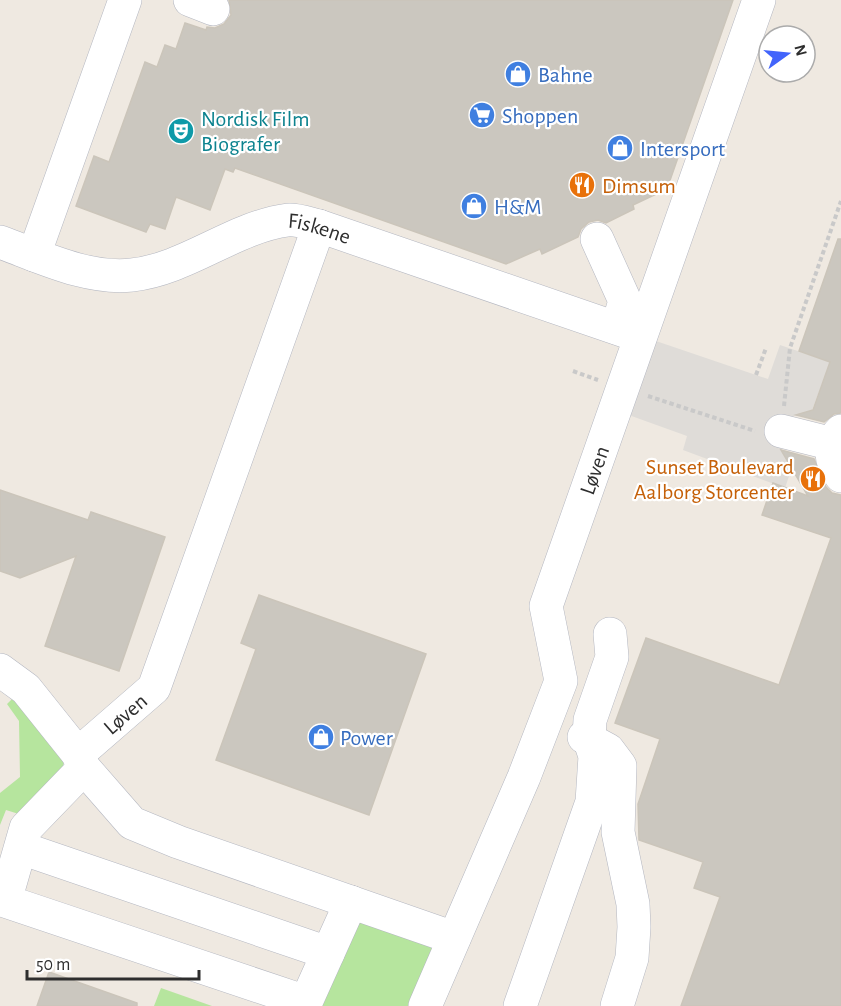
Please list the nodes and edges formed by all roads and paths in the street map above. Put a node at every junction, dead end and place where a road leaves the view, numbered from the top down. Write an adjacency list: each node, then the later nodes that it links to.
1 (125, 0): 7 (street)
2 (759, 0): 8 (street, Løven)
3 (841, 201): 12 (path)
4 (319, 226): 7 (street, Fiskene); 8 (street, Fiskene); 19 (street, Løven)
5 (597, 239): 8 (street)
6 (0, 243): 7 (street, Fiskene)
7 (34, 255)
8 (628, 332): 17 (street, Løven)
9 (766, 348): 10 (path)
10 (756, 375)
11 (645, 395): 12 (path)
12 (781, 431): 13 (street)
13 (837, 437): 14 (street)
14 (841, 476)
15 (610, 634): 18 (street)
16 (0, 670): 19 (street)
17 (546, 722): 18 (street); 23 (street, Løven)
18 (589, 738): 26 (street); 27 (street)
19 (81, 761): 20 (street, Løven); 22 (street)
20 (21, 848): 21 (street, Løven); 24 (street)
21 (2, 902): 24 (street)
22 (351, 902): 23 (street); 24 (street)
23 (454, 938): 25 (street, Løven)
24 (328, 953)
25 (425, 1006)
26 (520, 1006)
27 (617, 1006)

